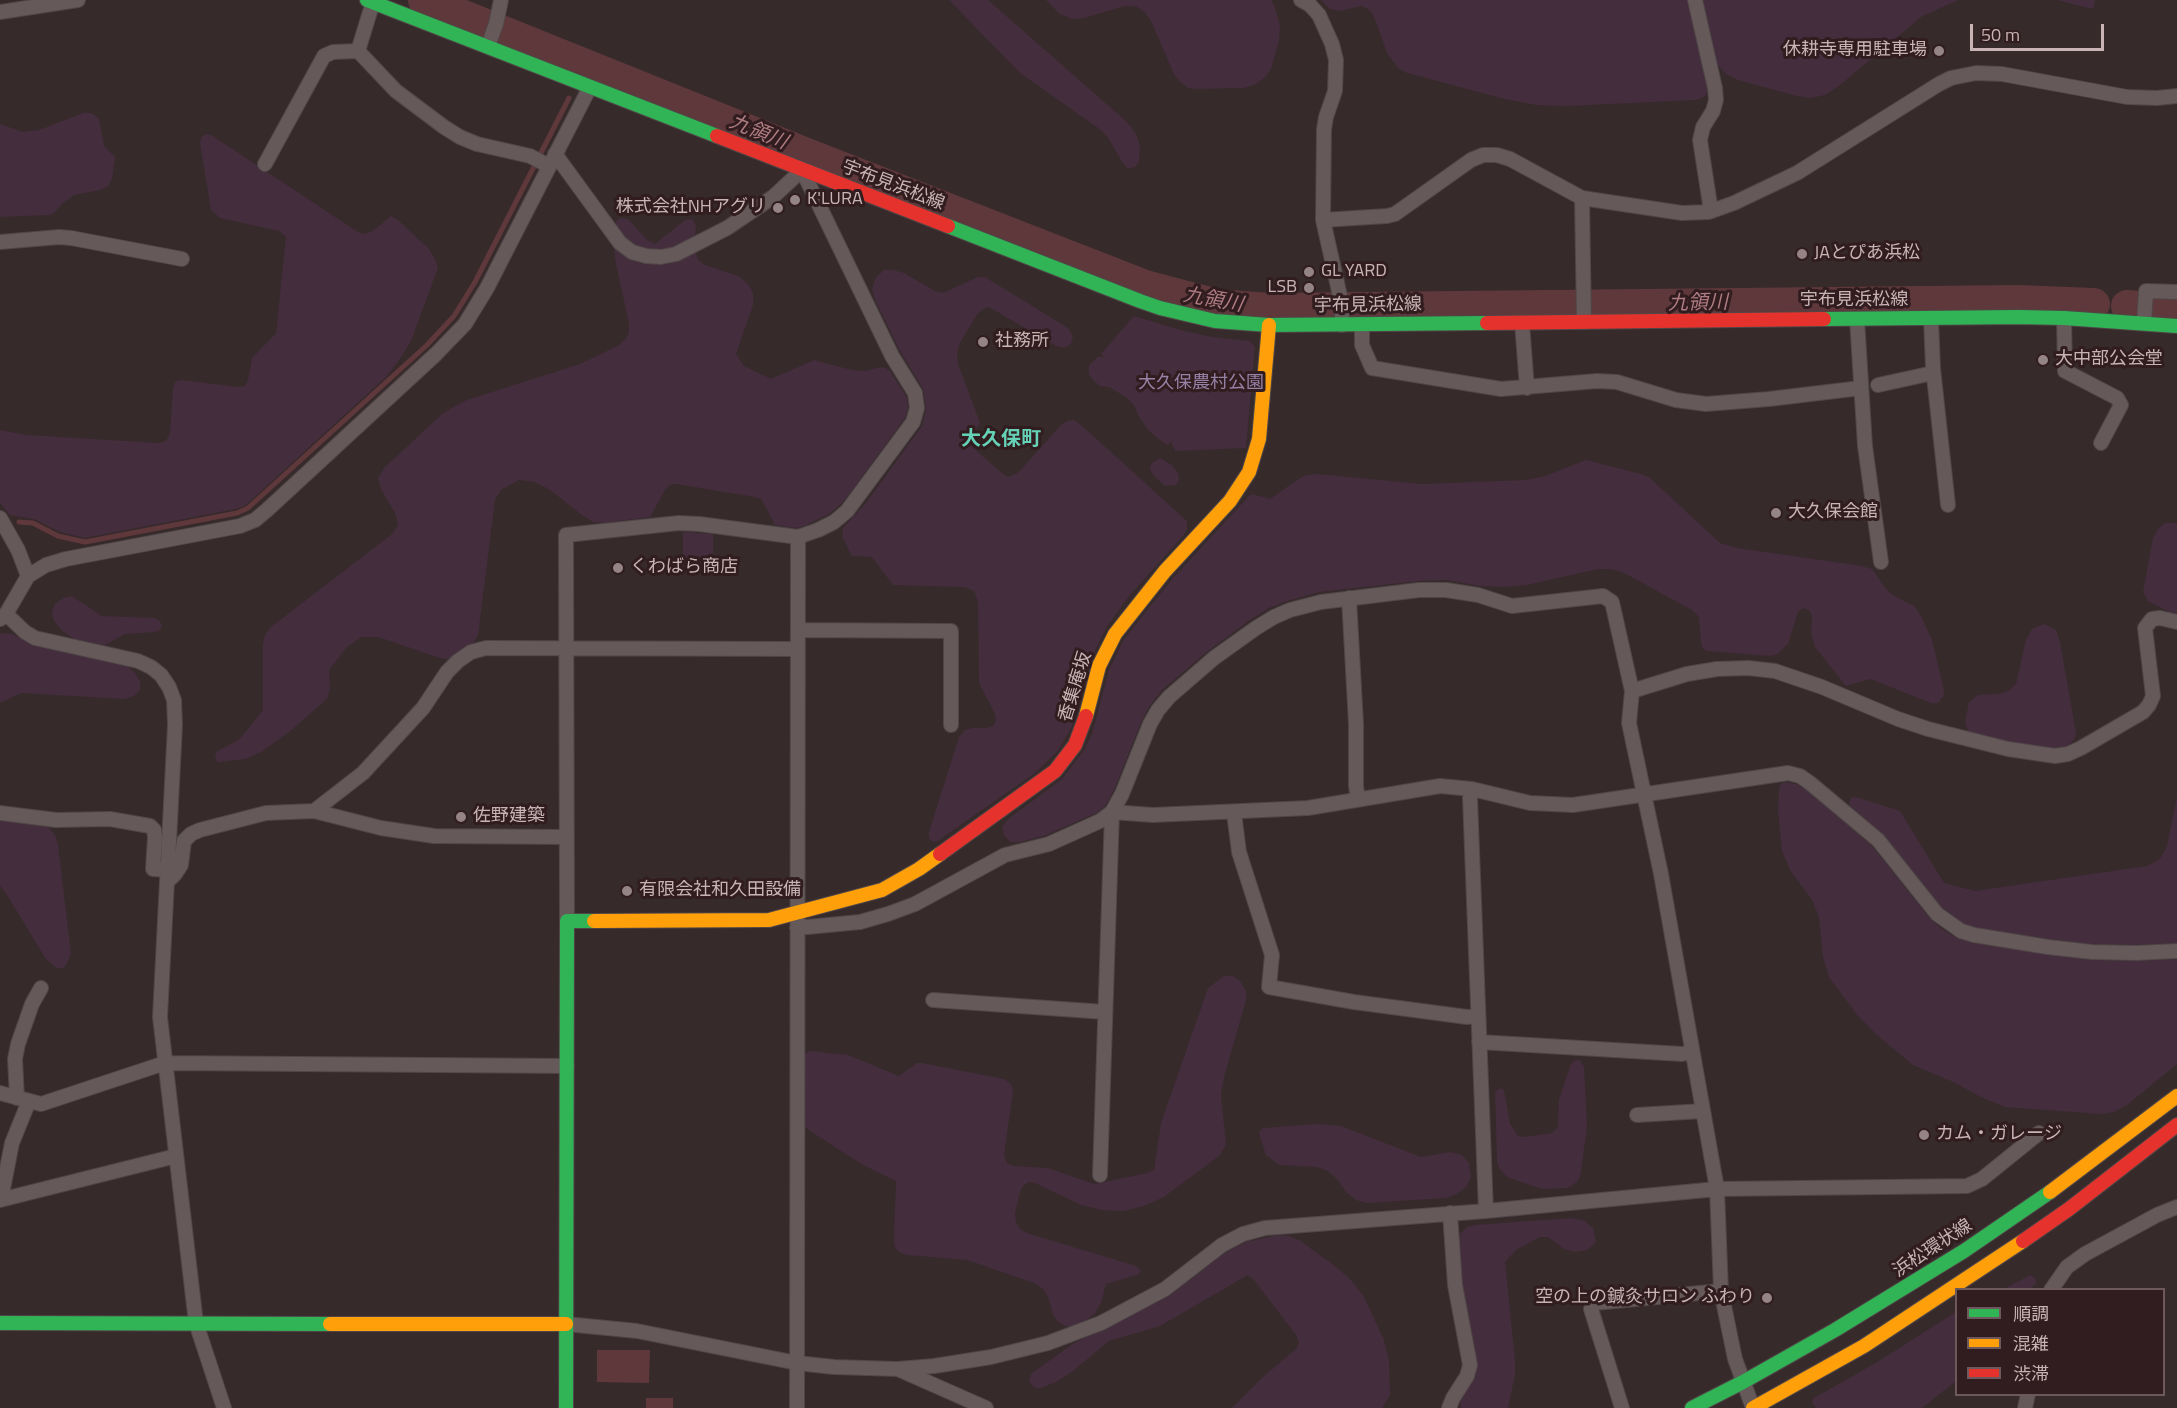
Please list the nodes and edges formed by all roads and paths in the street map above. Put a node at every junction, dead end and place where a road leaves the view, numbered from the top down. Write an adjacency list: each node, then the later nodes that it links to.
1 (78, 0): 6 (street)
2 (501, 0): 7 (street)
3 (1301, 0): 16 (street)
4 (1695, 0): 15 (street)
5 (370, 1): 7 (main road, 宇布見浜松線); 8 (street)
6 (0, 12)
7 (492, 36): 9 (main road, 宇布見浜松線)
8 (358, 51): 11 (street); 12 (street)
9 (590, 87): 11 (street); 13 (main road, 宇布見浜松線)
10 (2177, 96): 15 (street)
11 (544, 160): 13 (street); 39 (street)
12 (265, 164)
13 (802, 170): 28 (main road, 宇布見浜松線); 37 (street)
14 (1582, 198): 15 (street); 16 (street); 20 (street)
15 (1711, 211)
16 (1323, 220): 22 (street)
17 (0, 242): 18 (street)
18 (182, 259)
19 (2177, 292): 21 (street)
20 (1584, 311): 24 (main road, 宇布見浜松線); 26 (main road, 宇布見浜松線)
21 (2145, 311): 23 (main road, 宇布見浜松線); 29 (main road, 宇布見浜松線)
22 (1342, 315): 27 (main road, 宇布見浜松線); 28 (main road, 宇布見浜松線)
23 (2064, 318): 25 (main road, 宇布見浜松線); 34 (street)
24 (1857, 319): 25 (main road, 宇布見浜松線); 33 (street)
25 (1931, 319): 30 (street)
26 (1522, 322): 27 (main road, 宇布見浜松線); 32 (street)
27 (1362, 324): 32 (street)
28 (1269, 325): 57 (main road, 香集庵坂)
29 (2177, 326)
30 (1933, 373): 31 (street); 35 (street)
31 (1878, 385)
32 (1527, 388): 33 (street)
33 (1861, 388): 38 (street)
34 (2101, 443)
35 (1948, 505)
36 (0, 518): 39 (street)
37 (798, 537): 43 (street); 44 (street)
38 (1881, 562)
39 (28, 576): 41 (street)
40 (1349, 598): 46 (street); 50 (street); 53 (street)
41 (3, 617): 56 (street)
42 (2177, 622): 46 (street)
43 (798, 630): 45 (street); 47 (street)
44 (566, 648): 45 (street); 51 (street); 55 (street)
45 (798, 649): 57 (street)
46 (1632, 691): 49 (street)
47 (951, 725)
48 (1472, 789): 49 (street); 50 (street); 64 (street)
49 (1643, 795): 60 (street); 66 (street)
50 (1358, 799): 54 (street)
51 (314, 812): 55 (street); 56 (street)
52 (0, 813): 56 (street)
53 (1112, 813): 54 (street); 59 (street); 63 (street)
54 (1234, 813): 64 (street)
55 (567, 837): 58 (street)
56 (167, 876): 67 (street)
57 (797, 914): 58 (main road, 香集庵坂); 59 (street)
58 (567, 921): 68 (main road)
59 (797, 928): 88 (street)
60 (2177, 951)
61 (41, 988): 71 (street)
62 (933, 1000): 63 (street)
63 (1106, 1012): 77 (street)
64 (1478, 1016): 65 (street)
65 (1479, 1042): 66 (street); 81 (street)
66 (1692, 1052): 72 (street)
67 (165, 1063): 68 (street); 71 (street); 76 (street)
68 (567, 1066): 87 (main road)
69 (0, 1093): 71 (street)
70 (2177, 1096): 90 (main road, 浜松環状線)
71 (23, 1099): 79 (street)
72 (1703, 1112): 73 (street); 78 (street)
73 (1637, 1115)
74 (2177, 1125): 98 (main road)
75 (2039, 1133): 78 (street)
76 (176, 1156): 79 (street); 86 (street)
77 (1100, 1175)
78 (1717, 1189): 81 (street); 84 (street)
79 (0, 1199)
80 (2177, 1207): 83 (street)
81 (1486, 1210): 82 (street)
82 (1450, 1213): 89 (street); 95 (street)
83 (2051, 1288)
84 (1720, 1291): 90 (street); 96 (street)
85 (0, 1323): 86 (main road)
86 (196, 1323): 87 (main road); 91 (street)
87 (566, 1324): 88 (street); 92 (main road)
88 (797, 1363): 89 (street); 93 (street)
89 (897, 1369): 94 (street)
90 (1743, 1383): 97 (main road, 浜松環状線); 98 (street)
91 (224, 1408)
92 (566, 1408)
93 (796, 1408)
94 (986, 1408)
95 (1449, 1408)
96 (1622, 1408)
97 (1692, 1408)
98 (1753, 1408)

